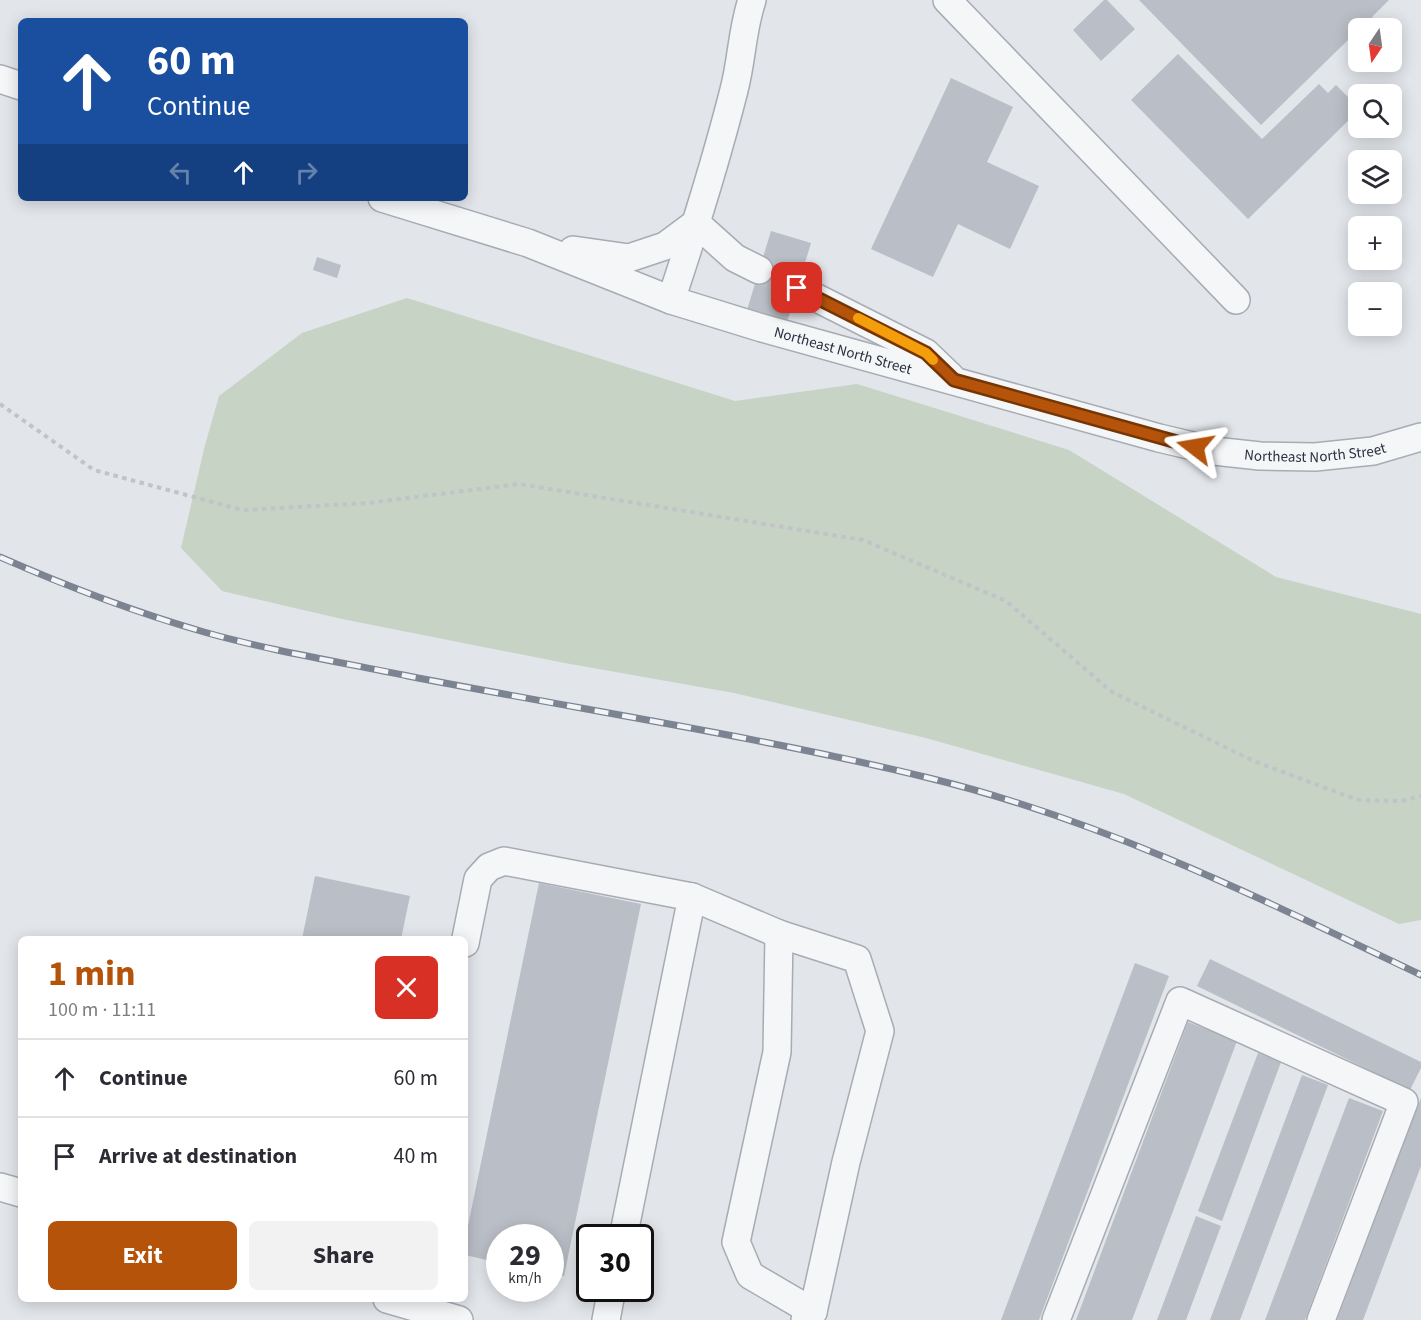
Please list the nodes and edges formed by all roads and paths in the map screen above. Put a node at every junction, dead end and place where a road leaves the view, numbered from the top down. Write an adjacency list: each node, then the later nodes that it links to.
1 (752, 0): 6 (street)
2 (946, 0): 11 (street)
3 (0, 79): 4 (street)
4 (18, 85)
5 (392, 201): 7 (street, Northeast North Street)
6 (696, 223): 7 (street); 8 (street); 10 (street)
7 (528, 243): 10 (street, Northeast North Street)
8 (759, 270)
9 (797, 288): 12 (street)
10 (671, 300): 12 (street, Northeast North Street)
11 (1236, 300)
12 (954, 380): 14 (street, Northeast North Street)
13 (0, 404): 15 (path)
14 (1421, 437)
15 (1421, 796)
16 (692, 897): 17 (street); 18 (street); 21 (street)
17 (779, 934): 24 (street); 24 (street)
18 (466, 936)
19 (0, 1186): 20 (street)
20 (18, 1192)
21 (626, 1224)
22 (399, 1302): 25 (street)
23 (609, 1302): 26 (street)
24 (809, 1316)
25 (459, 1320)
26 (606, 1320)
27 (1056, 1320): 28 (street)
28 (1321, 1320)

